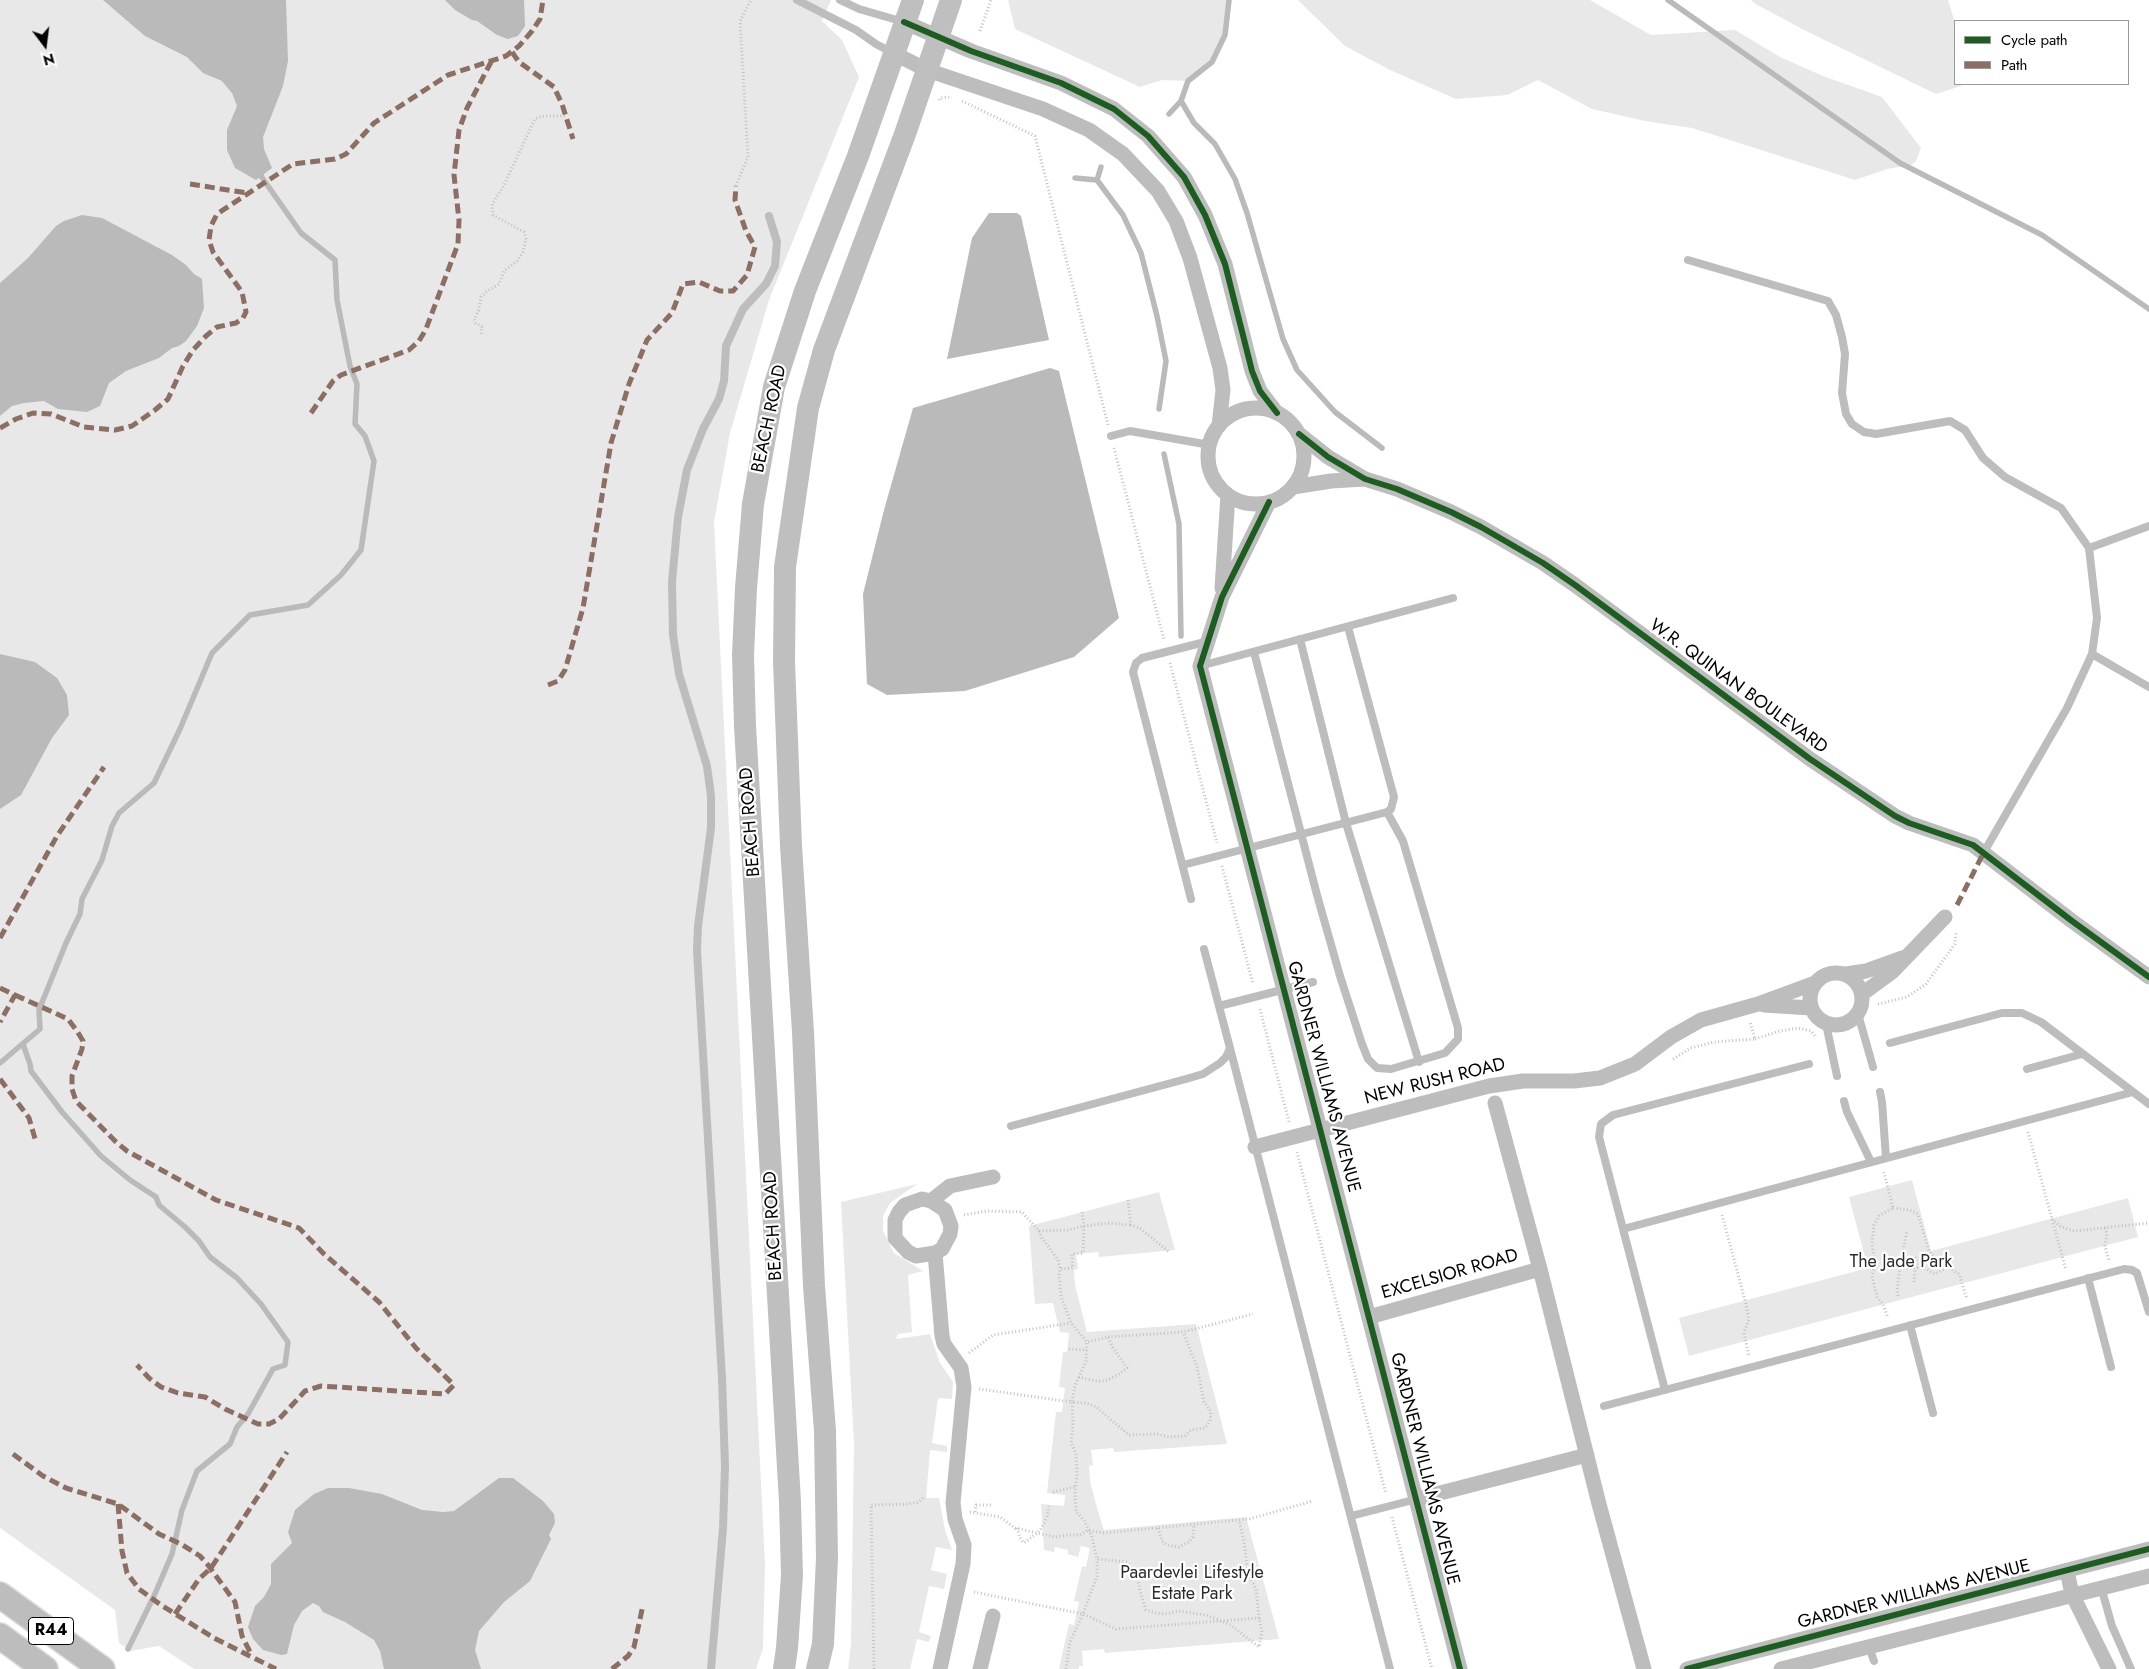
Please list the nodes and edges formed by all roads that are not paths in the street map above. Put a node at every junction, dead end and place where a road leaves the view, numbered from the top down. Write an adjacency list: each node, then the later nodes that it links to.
1 (797, 0): 7 (lane)
2 (840, 0): 5 (lane)
3 (913, 0): 5 (main road, BEACH ROAD)
4 (951, 0): 6 (main road, BEACH ROAD)
5 (904, 22): 6 (street, W.R. QUINAN BOULEVARD); 7 (main road, BEACH ROAD)
6 (938, 36): 8 (main road, BEACH ROAD); 11 (street, W.R. QUINAN BOULEVARD)
7 (895, 54): 8 (street); 99 (main road, BEACH ROAD)
8 (927, 70): 12 (street); 100 (main road, BEACH ROAD)
9 (769, 216): 98 (lane)
10 (1688, 260): 21 (lane)
11 (1278, 413): 12 (street); 13 (street, W.R. QUINAN BOULEVARD)
12 (1218, 426): 15 (street)
13 (1299, 434): 16 (street, W.R. QUINAN BOULEVARD); 17 (street)
14 (1111, 436): 15 (lane)
15 (1210, 445): 18 (street)
16 (1365, 479): 17 (street, W.R. QUINAN BOULEVARD); 35 (street, W.R. QUINAN BOULEVARD)
17 (1293, 487): 19 (street, W.R. QUINAN BOULEVARD)
18 (1228, 495): 19 (street); 22 (street)
19 (1269, 502): 22 (street)
20 (2149, 526): 21 (lane)
21 (2089, 548): 28 (lane)
22 (1222, 597): 26 (street)
23 (1453, 598): 24 (lane)
24 (1348, 627): 25 (lane); 31 (lane)
25 (1300, 639): 27 (lane); 32 (lane)
26 (1209, 641): 29 (street); 36 (lane)
27 (1254, 652): 29 (lane); 33 (lane)
28 (2092, 654): 30 (lane); 35 (lane)
29 (1200, 666): 34 (street, GARDNER WILLIAMS AVENUE)
30 (2149, 687)
31 (1387, 812): 32 (lane); 55 (lane)
32 (1346, 822): 33 (lane); 55 (lane)
33 (1301, 834): 34 (lane); 55 (lane)
34 (1248, 849): 36 (lane); 45 (street, GARDNER WILLIAMS AVENUE)
35 (1984, 852): 42 (street, W.R. QUINAN BOULEVARD)
36 (1183, 865): 37 (lane)
37 (1192, 899)
38 (1951, 921): 40 (street, NEW RUSH ROAD)
39 (1204, 949): 48 (lane)
40 (1908, 956): 41 (street, NEW RUSH ROAD); 46 (street, NEW RUSH ROAD)
41 (1846, 974): 44 (street, NEW RUSH ROAD); 46 (street)
42 (2149, 978)
43 (1313, 982): 45 (lane)
44 (1815, 983): 47 (street, NEW RUSH ROAD); 49 (street)
45 (1284, 989): 48 (lane); 66 (street, GARDNER WILLIAMS AVENUE)
46 (1862, 994): 50 (street)
47 (1758, 1004): 49 (street, NEW RUSH ROAD); 66 (street, NEW RUSH ROAD)
48 (1218, 1006): 53 (lane)
49 (1811, 1008): 51 (street)
50 (1858, 1014): 51 (street); 57 (lane)
51 (1826, 1024): 59 (lane)
52 (1890, 1043): 54 (lane)
53 (1230, 1048): 65 (lane); 67 (lane)
54 (2082, 1054): 58 (lane); 61 (lane)
55 (1419, 1062)
56 (1809, 1064): 72 (lane)
57 (1873, 1066)
58 (2026, 1070)
59 (1837, 1076)
60 (1880, 1092): 68 (lane)
61 (2133, 1092): 64 (lane); 68 (lane)
62 (1844, 1101): 69 (lane)
63 (1495, 1103): 74 (street)
64 (2149, 1104)
65 (1011, 1126)
66 (1321, 1130): 67 (street, NEW RUSH ROAD); 77 (street, GARDNER WILLIAMS AVENUE)
67 (1255, 1147): 85 (lane)
68 (1883, 1159): 69 (lane)
69 (1871, 1162): 72 (lane)
70 (993, 1176): 71 (street)
71 (931, 1201): 73 (street); 73 (street)
72 (1623, 1229): 80 (lane)
73 (935, 1253): 101 (street)
74 (1540, 1269): 77 (street, EXCELSIOR ROAD); 83 (street)
75 (2088, 1278): 76 (lane); 78 (lane); 79 (lane)
76 (2149, 1312)
77 (1369, 1317): 84 (street, GARDNER WILLIAMS AVENUE)
78 (1910, 1325): 80 (lane); 82 (lane)
79 (2111, 1368)
80 (1665, 1390): 81 (lane)
81 (1604, 1406)
82 (1933, 1412)
83 (1587, 1456): 84 (street); 105 (street)
84 (1416, 1499): 85 (lane); 104 (street, GARDNER WILLIAMS AVENUE)
85 (1351, 1516): 103 (lane)
86 (2149, 1549): 87 (street, GARDNER WILLIAMS AVENUE)
87 (2067, 1571): 90 (street); 106 (street, GARDNER WILLIAMS AVENUE)
88 (2149, 1576): 89 (street)
89 (2101, 1587): 90 (street); 109 (lane)
90 (2072, 1594): 94 (street); 108 (street)
91 (0, 1595): 97 (main road, R44)
92 (993, 1616): 102 (street)
93 (0, 1636): 96 (main road, R44)
94 (1869, 1646): 95 (lane); 107 (street)
95 (1874, 1661)
96 (45, 1669)
97 (102, 1669)
98 (711, 1669)
99 (784, 1669)
100 (817, 1669)
101 (940, 1669)
102 (980, 1669)
103 (1390, 1669)
104 (1460, 1669)
105 (1644, 1669)
106 (1687, 1669)
107 (1781, 1669)
108 (2109, 1669)
109 (2131, 1669)

